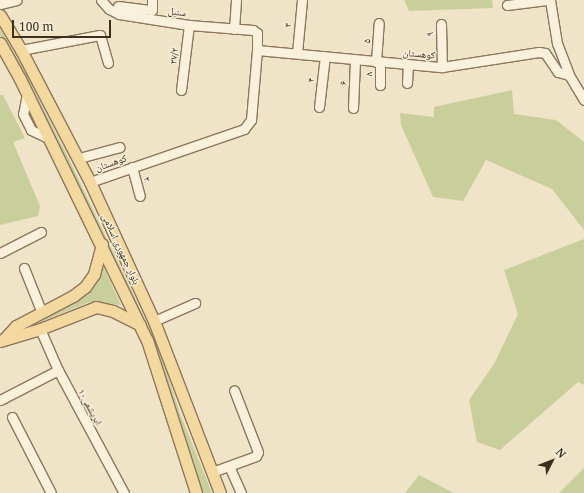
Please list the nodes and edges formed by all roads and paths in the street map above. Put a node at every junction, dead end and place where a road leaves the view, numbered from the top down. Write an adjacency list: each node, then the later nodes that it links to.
1 (17, 0): 8 (street)
2 (101, 0): 10 (street, سنبل)
3 (152, 0): 10 (street)
4 (236, 0): 15 (street)
5 (302, 0): 20 (street, ۳)
6 (545, 0): 9 (street)
7 (550, 0): 28 (street, کوهستان)
8 (0, 4)
9 (507, 5)
10 (118, 7): 14 (street, سنبل)
11 (0, 15): 18 (main road, بلوار جمهوری اسلامی)
12 (379, 23): 24 (street, ۵)
13 (441, 24): 27 (street, ۹)
14 (189, 25): 15 (street, سنبل); 31 (street, ۲۷/۲)
15 (234, 29): 16 (street, سنبل)
16 (255, 31): 19 (street, کوهستان)
17 (0, 43): 22 (main road, بلوار جمهوری اسلامی)
18 (21, 50): 25 (street); 36 (main road, بلوار جمهوری اسلامی)
19 (257, 50): 20 (street, کوهستان); 37 (street, کوهستان)
20 (297, 53): 21 (street, کوهستان)
21 (325, 56): 23 (street, کوهستان); 33 (street, ۴)
22 (4, 59): 41 (main road, بلوار جمهوری اسلامی)
23 (356, 60): 24 (street, کوهستان); 34 (street, ۶)
24 (378, 62): 26 (street, کوهستان); 30 (street, ۸)
25 (108, 63)
26 (408, 65): 27 (street, کوهستان); 29 (street)
27 (442, 67): 28 (street, کوهستان)
28 (569, 75): 32 (street, کوهستان)
29 (407, 83)
30 (380, 85)
31 (181, 90)
32 (584, 100)
33 (319, 107)
34 (353, 108)
35 (120, 147): 36 (street)
36 (79, 158): 38 (main road, بلوار جمهوری اسلامی)
37 (132, 167): 38 (street, کوهستان); 39 (street, ۲)
38 (90, 182): 46 (main road, بلوار جمهوری اسلامی)
39 (140, 196)
40 (41, 232): 42 (street)
41 (102, 244): 45 (main road); 47 (main road, بلوار جمهوری اسلامی)
42 (0, 252)
43 (24, 268): 45 (street)
44 (195, 303): 46 (street)
45 (42, 312): 49 (main road)
46 (154, 321): 55 (main road, بلوار جمهوری اسلامی)
47 (140, 325): 48 (main road); 58 (main road, بلوار جمهوری اسلامی)
48 (40, 329): 49 (main road); 50 (street, ابریشمی۱۰)
49 (1, 338)
50 (58, 370): 52 (street); 57 (street, ابریشمی۱۰)
51 (234, 390): 54 (street)
52 (0, 400)
53 (12, 417): 56 (street)
54 (229, 466): 55 (street); 60 (street)
55 (212, 472): 59 (main road, بلوار جمهوری اسلامی)
56 (51, 493)
57 (124, 493)
58 (196, 493)
59 (220, 493)
60 (241, 493)

